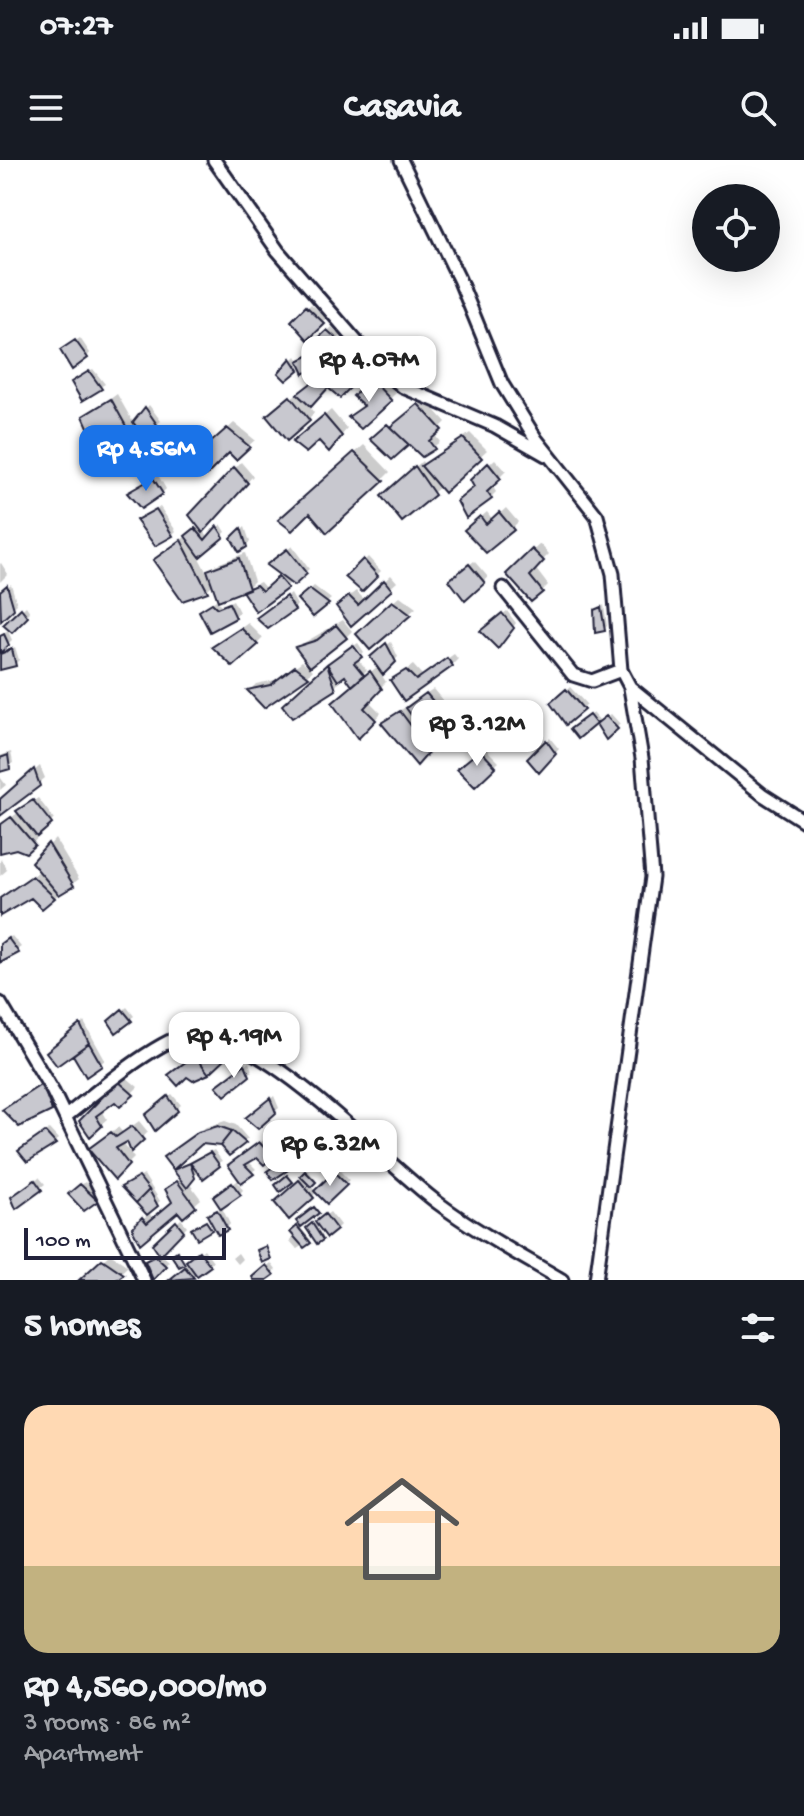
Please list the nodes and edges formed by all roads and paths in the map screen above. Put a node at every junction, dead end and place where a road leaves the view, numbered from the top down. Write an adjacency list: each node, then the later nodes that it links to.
1 (214, 160): 3 (street)
2 (401, 160): 3 (street)
3 (554, 461): 5 (street)
4 (503, 588): 5 (street)
5 (621, 670): 6 (street)
6 (630, 687): 7 (street); 12 (street)
7 (804, 821)
8 (0, 1003): 9 (street)
9 (65, 1117): 10 (street); 11 (street)
10 (144, 1280)
11 (562, 1280)
12 (596, 1280)

